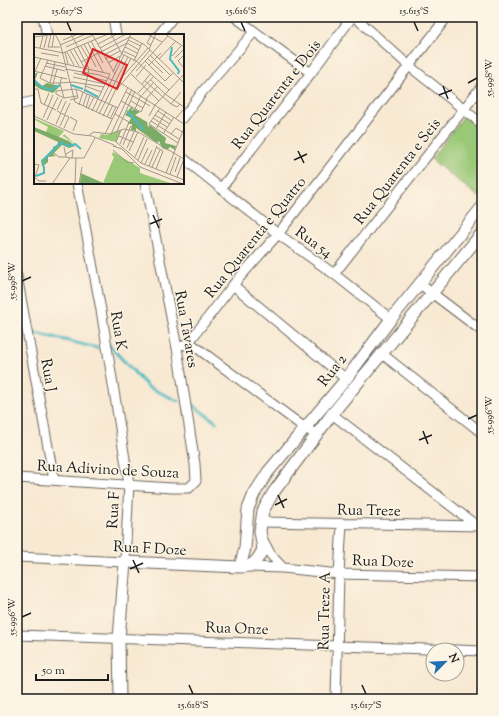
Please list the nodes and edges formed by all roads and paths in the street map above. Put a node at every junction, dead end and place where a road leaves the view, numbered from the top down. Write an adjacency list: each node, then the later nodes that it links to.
1 (43, 17): 9 (street)
2 (113, 17): 10 (street)
3 (173, 17): 11 (street)
4 (235, 17): 8 (street)
5 (352, 17): 13 (street, Rua Quarenta e Dois)
6 (355, 17): 12 (street)
7 (447, 17): 12 (street, Rua Quarenta e Quatro)
8 (254, 32): 13 (street); 18 (street)
9 (47, 34)
10 (116, 34)
11 (160, 34)
12 (408, 65): 17 (street); 26 (street, Rua Quarenta e Quatro)
13 (311, 73): 23 (street, Rua Quarenta e Dois)
14 (482, 86): 17 (street, Rua Quarenta e Seis)
15 (34, 102): 16 (street)
16 (17, 105)
17 (464, 108): 19 (street); 27 (street, Rua Quarenta e Seis)
18 (184, 117)
19 (482, 124)
20 (184, 159): 23 (street, Rua 54)
21 (77, 184): 45 (street, Rua K)
22 (145, 184): 35 (street, Rua Tavares)
23 (222, 187): 26 (street, Rua 54)
24 (482, 207): 29 (street, Rua 2)
25 (482, 233): 31 (street, Rua 2)
26 (278, 234): 27 (street, Rua 54); 30 (street, Rua Quarenta e Quatro)
27 (334, 274): 32 (street, Rua 54)
28 (17, 276): 43 (street, Rua J)
29 (420, 284): 31 (street); 32 (street, Rua 2)
30 (233, 285): 34 (street, Rua Quarenta e Quatro); 37 (street)
31 (433, 293): 33 (street); 36 (street, Rua 2)
32 (391, 319): 37 (street, Rua 2)
33 (482, 331)
34 (189, 342): 35 (street); 39 (street)
35 (178, 348): 44 (street, Rua Tavares)
36 (382, 353): 38 (street, Rua 2); 40 (street)
37 (346, 379): 39 (street, Rua 2)
38 (332, 414): 41 (street, Rua 2); 48 (street, Rua Treze)
39 (305, 428): 41 (street); 52 (street, Rua 2)
40 (482, 433)
41 (316, 434): 46 (street, Rua 2)
42 (17, 478): 43 (street, Rua Adivino de Souza)
43 (54, 480): 45 (street, Rua Adivino de Souza)
44 (196, 481): 45 (street, Rua Adivino de Souza)
45 (129, 484): 51 (street, Rua F)
46 (261, 522): 47 (street, Rua Treze); 49 (street, Rua 2)
47 (342, 523): 48 (street, Rua Treze); 54 (street, Rua Treze A)
48 (479, 526)
49 (262, 540): 52 (street, Rua 2); 53 (street, Rua 2)
50 (17, 557): 51 (street, Rua F Doze)
51 (125, 562): 52 (street, Rua F Doze); 57 (street)
52 (244, 567): 53 (street, Rua F Doze)
53 (283, 568): 54 (street, Rua Doze)
54 (338, 574): 55 (street, Rua Doze); 58 (street, Rua Treze A)
55 (482, 577)
56 (17, 635): 57 (street, Rua Onze)
57 (119, 638): 58 (street, Rua Onze); 62 (street)
58 (337, 645): 59 (street, Rua Onze); 63 (street, Rua Treze A)
59 (425, 649)
60 (465, 650): 61 (street, Rua Onze)
61 (482, 651)
62 (120, 699)
63 (336, 699)

